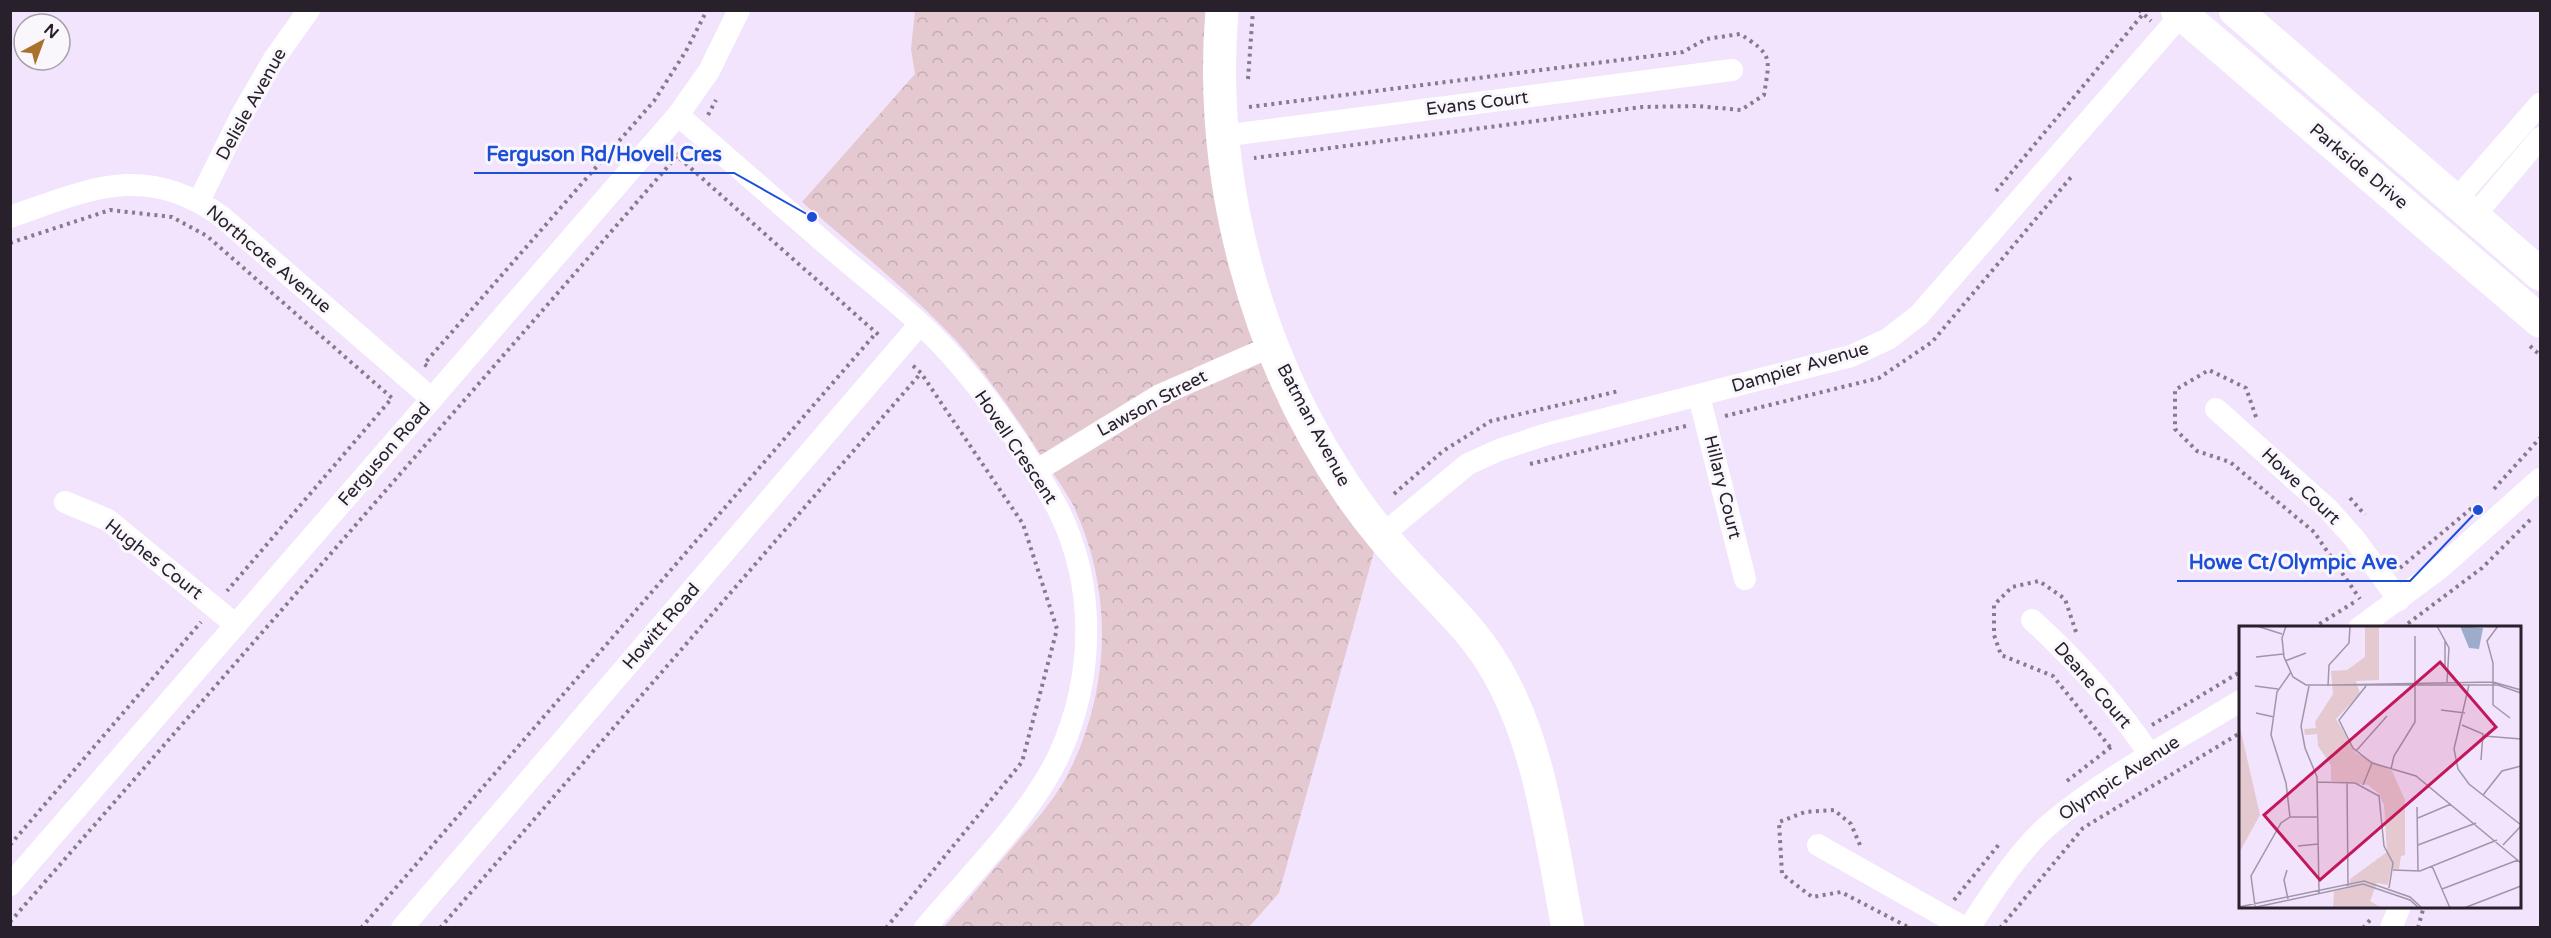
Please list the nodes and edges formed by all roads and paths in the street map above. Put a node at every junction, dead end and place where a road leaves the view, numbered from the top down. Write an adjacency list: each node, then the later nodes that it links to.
1 (309, 10): 22 (street, Delisle Avenue)
2 (707, 10): 35 (path)
3 (739, 10): 14 (street, Ferguson Road)
4 (1222, 10): 16 (street, Batman Avenue)
5 (1253, 10): 10 (path)
6 (2235, 10): 23 (street, Parkside Drive)
7 (2181, 12): 25 (street, Parkside Drive); 36 (street, Dampier Avenue)
8 (2143, 14): 21 (path)
9 (1732, 70): 16 (street, Evans Court)
10 (1248, 90)
11 (721, 91): 15 (path)
12 (1248, 99): 16 (path)
13 (2541, 104): 23 (street)
14 (678, 115): 15 (street, Hovell Crescent); 35 (street, Ferguson Road)
15 (696, 131): 18 (path); 29 (street, Hovell Crescent)
16 (1237, 134): 19 (path); 31 (street, Batman Avenue)
17 (2541, 138): 23 (street)
18 (677, 156): 30 (path); 37 (path)
19 (1255, 169)
20 (2075, 172): 39 (path)
21 (1992, 196)
22 (199, 201): 24 (street, Northcote Avenue); 35 (street, Northcote Avenue)
23 (2465, 208): 25 (street); 27 (street, Parkside Drive)
24 (10, 217)
25 (2441, 236): 28 (street, Parkside Drive)
26 (10, 243): 52 (path)
27 (2541, 274)
28 (2541, 321)
29 (920, 324): 32 (street, Howitt Road); 42 (street, Hovell Crescent)
30 (876, 333): 32 (path); 66 (path)
31 (1272, 346): 42 (street, Lawson Street); 48 (street, Batman Avenue)
32 (897, 351): 33 (path); 67 (street, Howitt Road)
33 (921, 373): 68 (path); 69 (path)
34 (1630, 388): 48 (path)
35 (439, 391): 37 (path); 54 (street, Ferguson Road)
36 (1699, 396): 39 (street, Hillary Court); 48 (street, Dampier Avenue)
37 (465, 400): 65 (path)
38 (2216, 409): 50 (street, Howe Court)
39 (1706, 421): 41 (path); 49 (street, Hillary Court)
40 (2541, 438): 44 (path)
41 (1529, 465)
42 (1036, 471): 70 (street, Hovell Crescent)
43 (2541, 479): 51 (street)
44 (2490, 493)
45 (2481, 501): 50 (path)
46 (65, 502): 52 (street, Hughes Court)
47 (2532, 517): 57 (path)
48 (1392, 527): 71 (street, Batman Avenue)
49 (1745, 579)
50 (2385, 580): 51 (street, Howe Court); 55 (path)
51 (2399, 600): 56 (street)
52 (214, 607): 54 (street, Hughes Court); 61 (path)
53 (2032, 620): 60 (street, Deane Court)
54 (236, 625): 63 (street, Ferguson Road)
55 (2315, 626)
56 (2360, 626)
57 (2403, 626)
58 (2239, 702): 60 (street, Olympic Avenue)
59 (2239, 734): 73 (path)
60 (2150, 755): 72 (street, Olympic Avenue)
61 (10, 845)
62 (1818, 845): 72 (street)
63 (10, 885)
64 (2399, 908): 74 (street)
65 (10, 922)
66 (362, 927)
67 (402, 927)
68 (440, 927)
69 (886, 927)
70 (925, 927)
71 (1568, 927)
72 (1967, 927)
73 (2000, 927)
74 (2391, 927)

